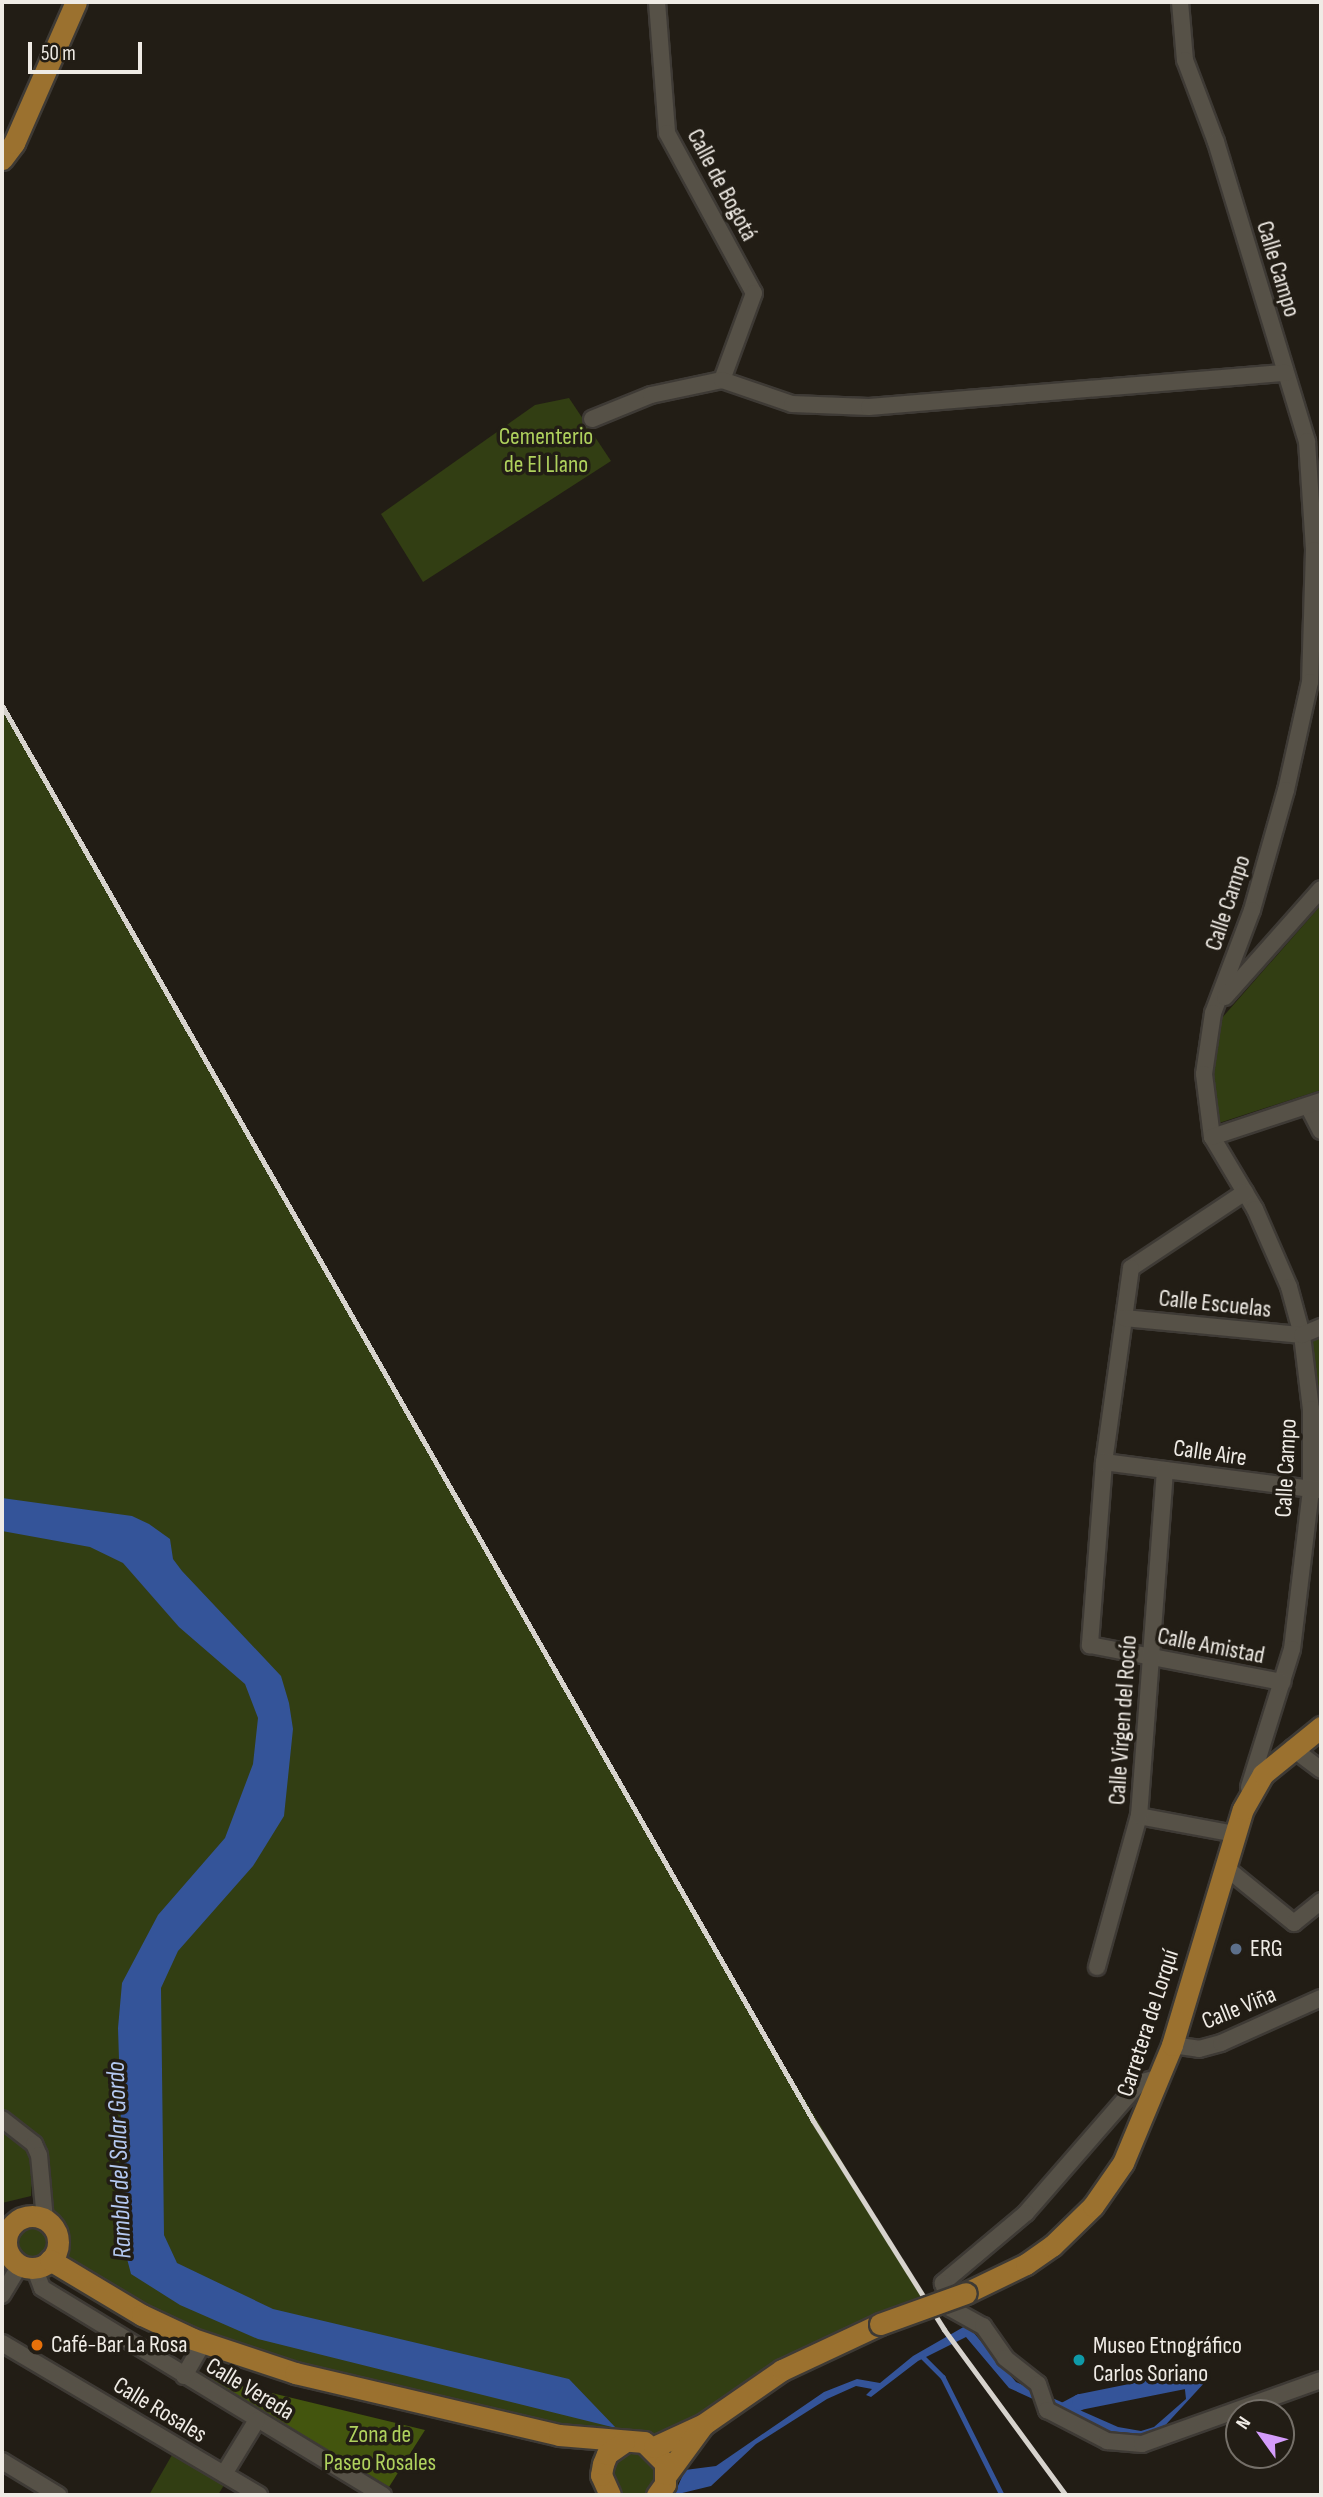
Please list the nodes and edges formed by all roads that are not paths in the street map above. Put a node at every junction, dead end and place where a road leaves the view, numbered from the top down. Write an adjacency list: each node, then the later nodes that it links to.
1 (66, 2): 5 (main road)
2 (76, 2): 5 (main road)
3 (657, 2): 8 (street, Calle de Bogotá)
4 (1180, 2): 7 (street, Calle Campo)
5 (58, 41): 6 (main road)
6 (2, 159)
7 (1286, 373): 8 (street); 11 (street, Calle Campo)
8 (722, 380): 9 (street)
9 (592, 419)
10 (1321, 890): 11 (street)
11 (1213, 1013): 14 (street, Calle Campo)
12 (1315, 1103): 13 (street); 14 (street)
13 (1321, 1131)
14 (1212, 1137): 15 (street, Calle Campo)
15 (1245, 1192): 16 (street); 18 (street, Calle Campo)
16 (1124, 1318): 18 (street, Calle Escuelas); 19 (street)
17 (1321, 1326): 18 (street)
18 (1302, 1335): 21 (street, Calle Campo)
19 (1104, 1462): 20 (street, Calle Aire); 22 (street, Calle Amistad)
20 (1165, 1470): 21 (street, Calle Aire); 22 (street, Calle Virgen del Rocío)
21 (1316, 1490): 23 (street, Calle Campo)
22 (1149, 1658): 23 (street, Calle Amistad); 28 (street, Calle Virgen del Rocío)
23 (1282, 1682): 27 (street, Calle Campo)
24 (1321, 1727): 25 (main road, Carretera de Lorquí)
25 (1292, 1748): 26 (street); 27 (main road, Carretera de Lorquí)
26 (1321, 1770)
27 (1242, 1809): 29 (main road, Carretera de Lorquí)
28 (1139, 1816): 29 (street); 32 (street, Calle Virgen del Rocío)
29 (1235, 1834): 30 (main road, Carretera de Lorquí)
30 (1226, 1867): 31 (street); 34 (main road, Carretera de Lorquí)
31 (1321, 1901)
32 (1097, 1967)
33 (1321, 1998): 34 (street, Calle Viña)
34 (1172, 2045): 35 (main road, Carretera de Lorquí)
35 (1161, 2077): 44 (street); 46 (main road, Carretera de Lorquí, bridge)
36 (2, 2119): 37 (street)
37 (45, 2220): 38 (main road); 39 (main road)
38 (5, 2235): 39 (main road)
39 (35, 2264): 40 (street); 41 (main road); 43 (street, Calle Vereda)
40 (2, 2295)
41 (204, 2342): 43 (street); 47 (main road)
42 (2, 2343): 51 (street, Calle Rosales)
43 (184, 2376): 45 (street, Calle Vereda)
44 (1321, 2380)
45 (257, 2420): 51 (street); 56 (street, Calle Vereda)
46 (704, 2424): 49 (main road); 52 (main road)
47 (559, 2435): 48 (main road); 53 (main road)
48 (624, 2442): 49 (main road); 53 (main road)
49 (654, 2447): 52 (main road)
50 (2, 2461): 54 (street)
51 (224, 2474): 55 (street, Calle Rosales)
52 (667, 2474): 57 (main road)
53 (604, 2487)
54 (58, 2495)
55 (259, 2495)
56 (383, 2495)
57 (657, 2495)

